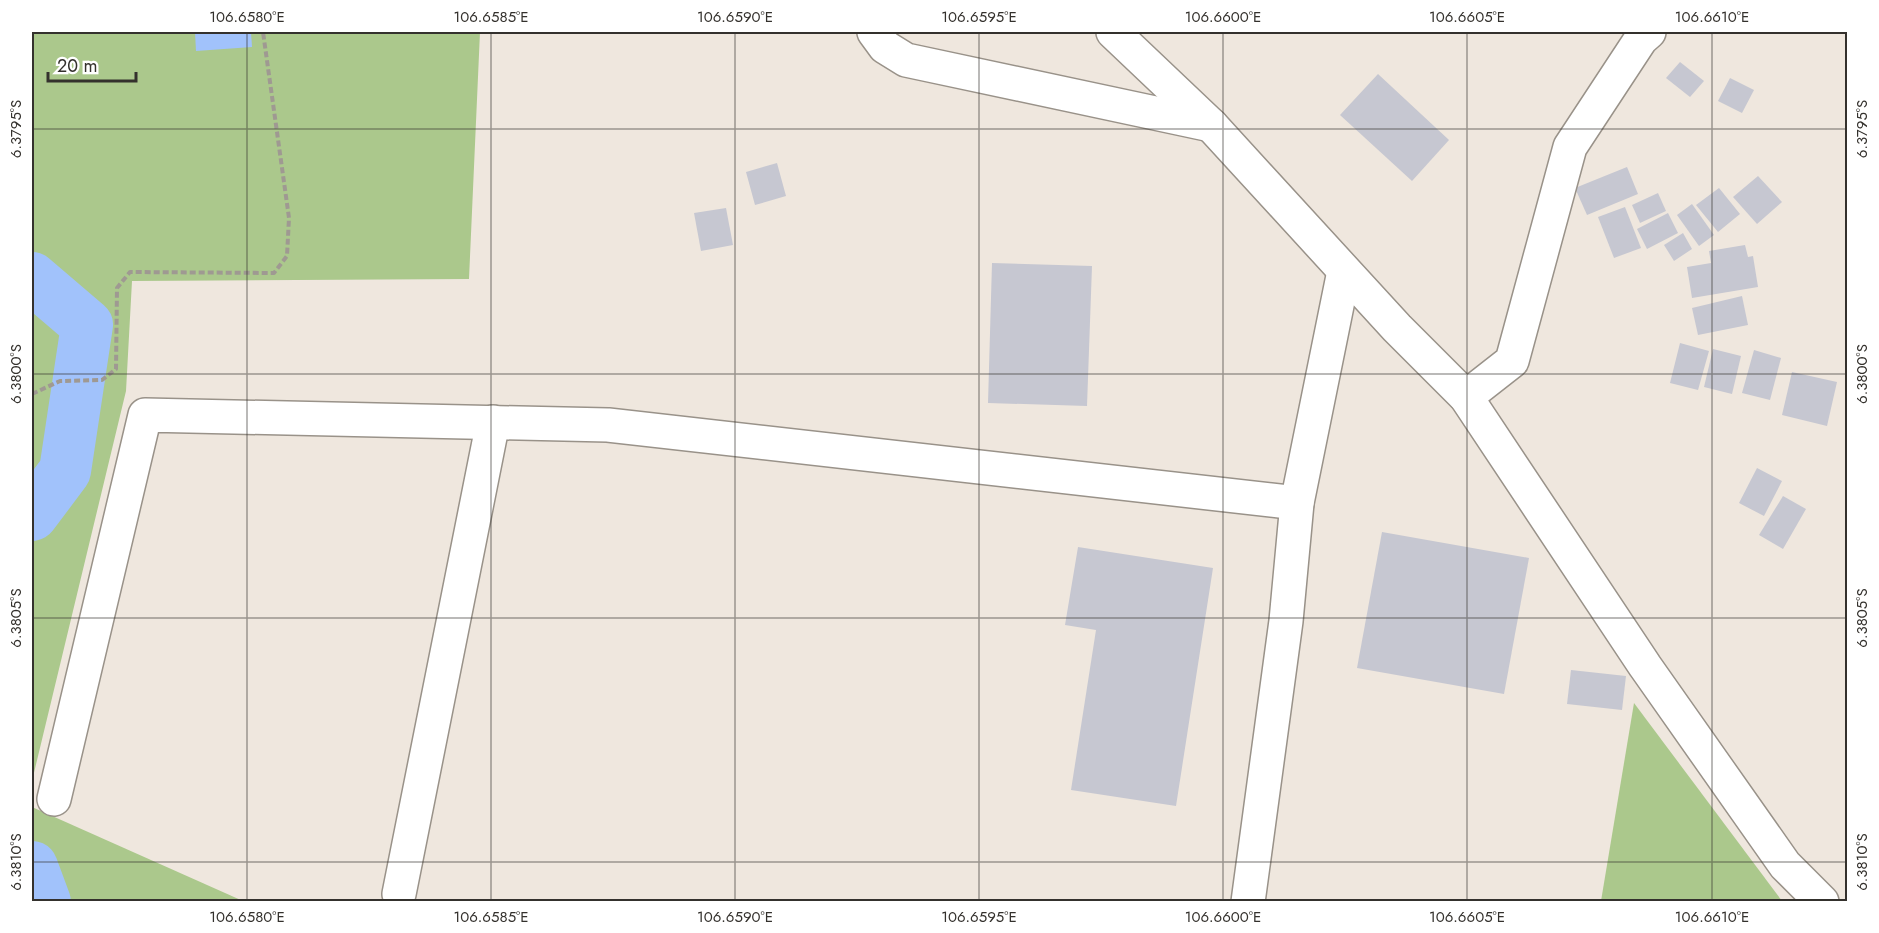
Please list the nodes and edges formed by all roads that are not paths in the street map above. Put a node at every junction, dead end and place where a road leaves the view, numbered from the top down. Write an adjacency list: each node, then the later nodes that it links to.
1 (874, 32): 4 (lane)
2 (1113, 32): 4 (lane)
3 (1641, 34): 6 (lane)
4 (1211, 125): 5 (lane)
5 (1344, 271): 6 (lane); 8 (lane)
6 (1466, 398): 12 (lane)
7 (493, 422): 8 (lane); 9 (lane); 10 (lane)
8 (1297, 503): 11 (lane)
9 (54, 799)
10 (399, 894)
11 (1248, 902)
12 (1822, 902)

